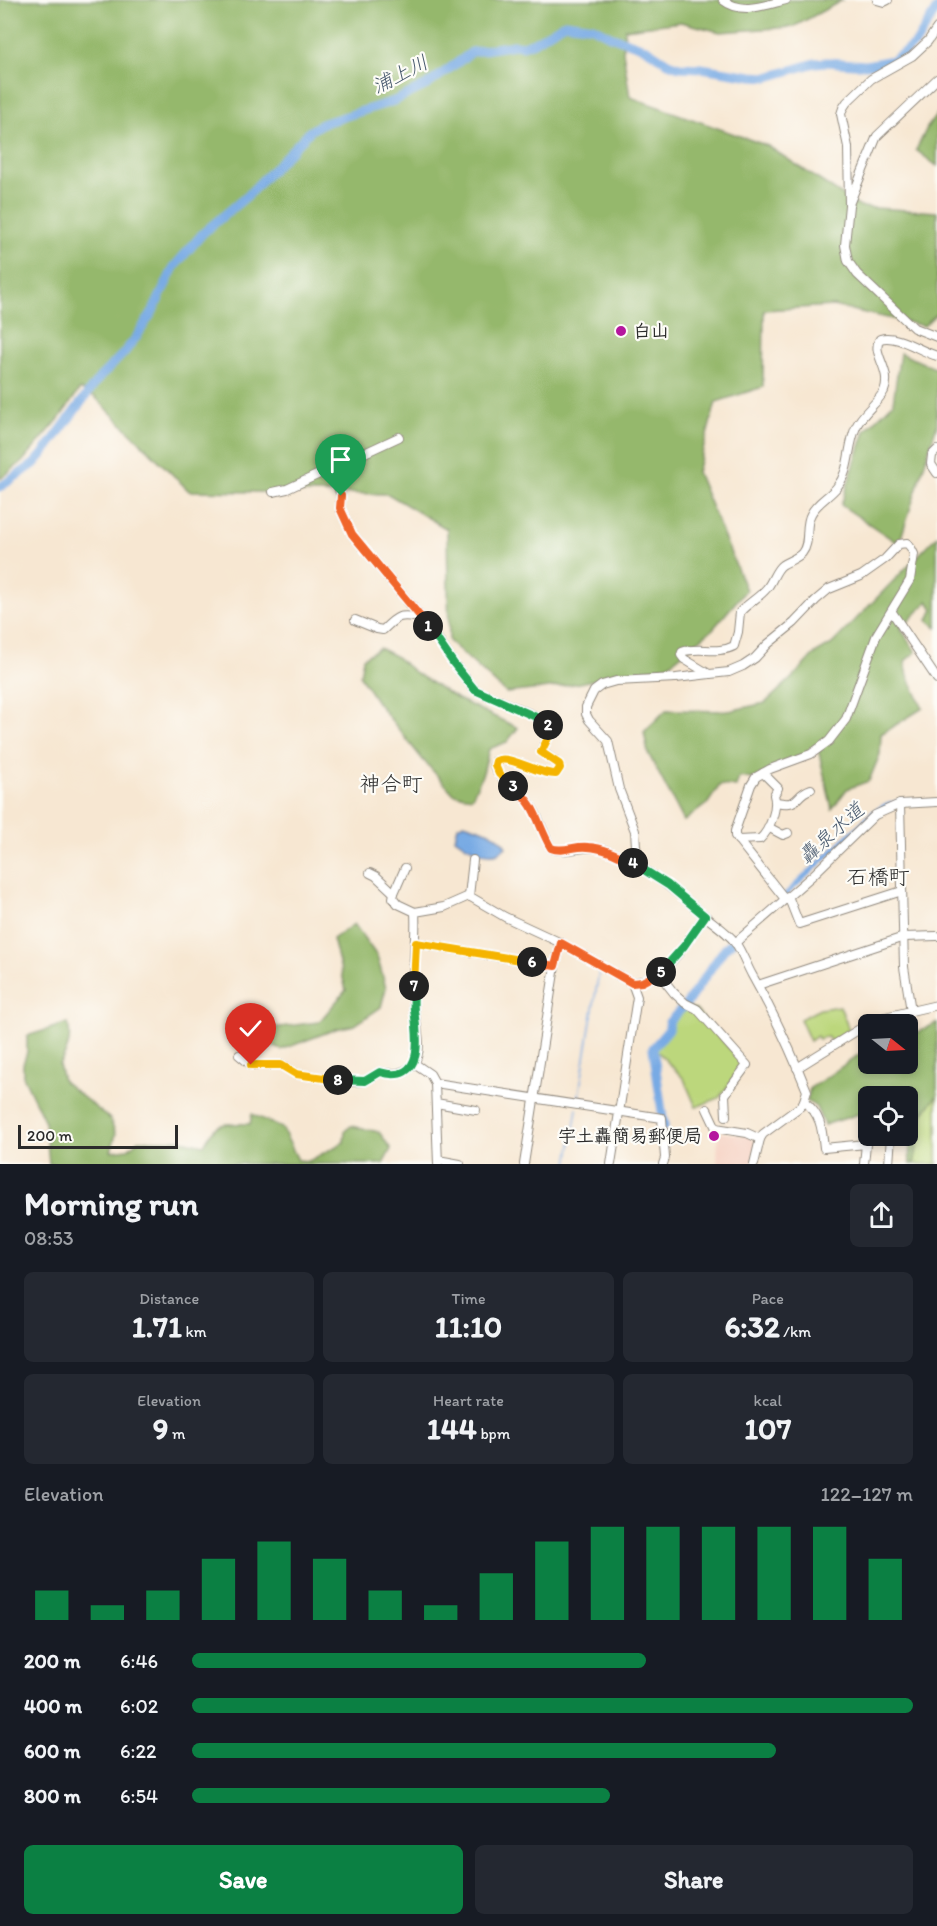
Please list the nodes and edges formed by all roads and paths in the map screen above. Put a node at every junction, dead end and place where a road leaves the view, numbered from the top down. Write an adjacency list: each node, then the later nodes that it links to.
1 (723, 0): 2 (street)
2 (786, 0)
3 (876, 0): 4 (street)
4 (888, 0)
5 (937, 28): 7 (street)
6 (937, 79): 7 (street)
7 (849, 206): 8 (street)
8 (937, 338)
9 (937, 356): 18 (street)
10 (399, 436): 12 (street)
11 (937, 450): 13 (street)
12 (331, 468): 14 (street); 16 (street)
13 (937, 473)
14 (273, 492)
15 (892, 612): 18 (street); 19 (street); 20 (street)
16 (421, 618): 17 (street); 29 (street)
17 (355, 620)
18 (710, 674): 29 (street)
19 (937, 679)
20 (763, 773): 22 (street); 27 (street)
21 (811, 789): 22 (street)
22 (776, 802): 25 (street)
23 (937, 802): 24 (street)
24 (900, 804): 32 (street); 35 (street)
25 (768, 827): 26 (street); 27 (street)
26 (788, 833)
27 (738, 840): 35 (street)
28 (473, 860): 34 (street)
29 (640, 866): 37 (street)
30 (405, 868): 33 (street)
31 (370, 873): 33 (street)
32 (903, 891): 35 (street); 39 (street)
33 (394, 893): 36 (street)
34 (469, 896): 36 (street); 41 (street)
35 (786, 897): 42 (street)
36 (415, 912): 40 (street)
37 (705, 916): 42 (street); 44 (street)
38 (937, 936): 39 (street)
39 (904, 937): 46 (street); 48 (street)
40 (416, 943): 43 (street); 50 (street)
41 (561, 943): 43 (street); 45 (street)
42 (735, 943): 46 (street)
43 (555, 966): 53 (street)
44 (659, 974): 45 (street); 59 (street)
45 (632, 983): 58 (street)
46 (758, 985): 51 (street)
47 (937, 1005): 48 (street)
48 (910, 1011): 51 (street)
49 (239, 1055): 50 (street)
50 (414, 1063): 52 (street)
51 (798, 1068): 54 (street)
52 (435, 1083): 53 (street); 55 (street)
53 (535, 1098): 58 (street); 66 (street)
54 (804, 1101): 60 (street); 61 (street)
55 (436, 1103): 57 (street); 64 (street)
56 (707, 1109): 60 (street)
57 (476, 1110)
58 (619, 1111): 67 (street); 68 (street)
59 (726, 1116)
60 (760, 1138): 69 (street)
61 (858, 1145)
62 (866, 1146): 70 (street)
63 (890, 1146): 71 (street)
64 (438, 1162): 65 (street)
65 (460, 1164)
66 (524, 1164)
67 (611, 1164)
68 (663, 1164)
69 (754, 1164)
70 (864, 1164)
71 (889, 1164)

